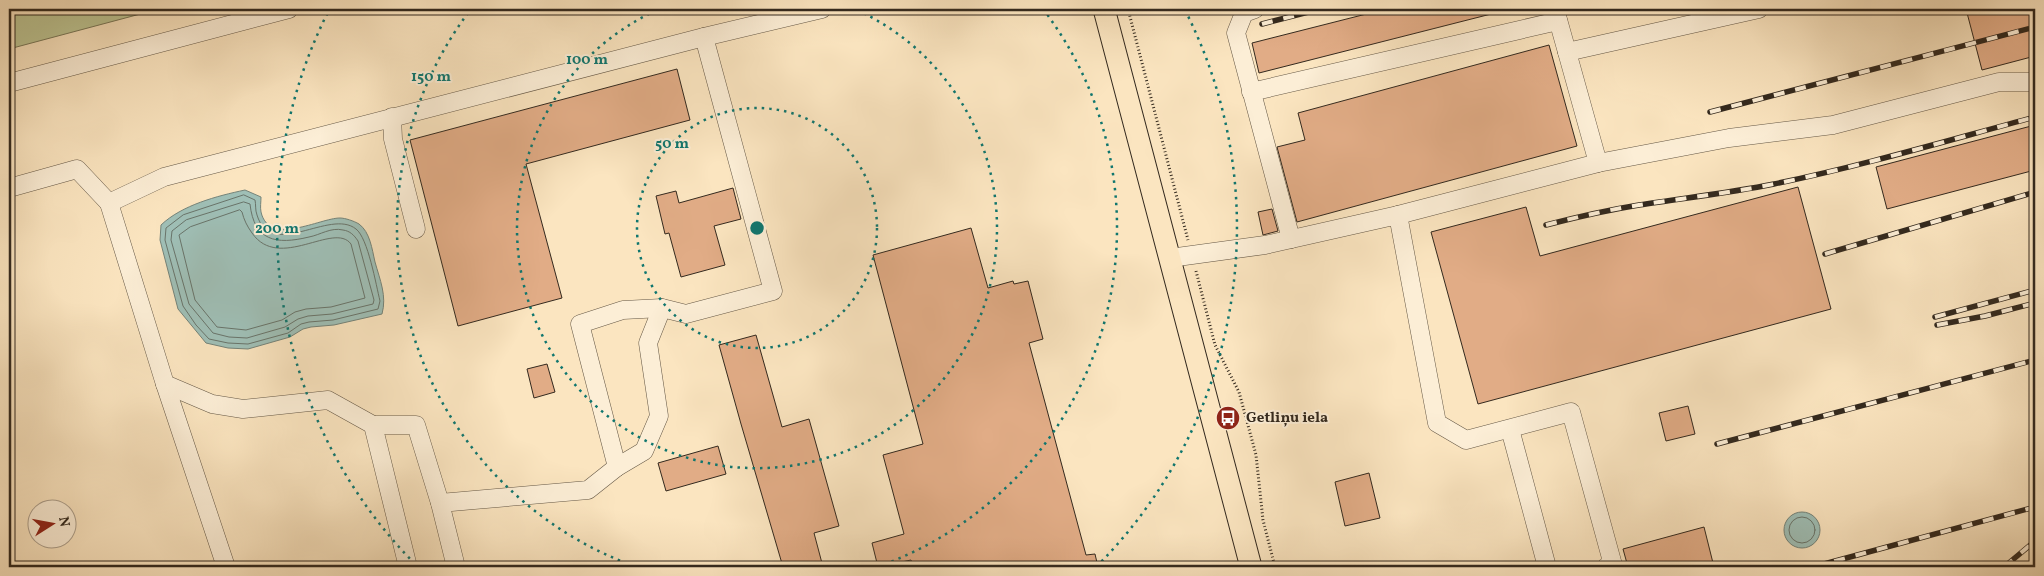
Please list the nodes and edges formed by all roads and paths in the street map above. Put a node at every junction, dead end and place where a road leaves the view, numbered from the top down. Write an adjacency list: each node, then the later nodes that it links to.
1 (289, 9): 11 (street)
2 (822, 9): 8 (street)
3 (1104, 9): 21 (main road)
4 (1128, 9): 20 (path)
5 (1255, 9): 12 (street)
6 (1759, 9): 9 (street)
7 (1557, 15): 9 (street); 12 (street)
8 (704, 37): 13 (street); 22 (street)
9 (1567, 52): 14 (street)
10 (2035, 82): 14 (street)
11 (9, 83)
12 (1252, 92): 19 (street)
13 (392, 118): 16 (street); 18 (street)
14 (1598, 162): 17 (street)
15 (9, 188): 16 (street)
16 (109, 203): 23 (street)
17 (1398, 215): 19 (street); 25 (street)
18 (416, 229)
19 (1291, 239): 20 (street)
20 (1192, 255): 21 (street); 32 (path)
21 (1170, 258): 31 (main road)
22 (662, 308): 26 (street); 26 (street)
23 (165, 384): 24 (street); 28 (street)
24 (373, 424): 27 (street); 29 (street)
25 (1510, 429): 33 (street); 34 (street)
26 (617, 467): 27 (street)
27 (440, 503): 30 (street)
28 (226, 567)
29 (408, 567)
30 (456, 567)
31 (1252, 567)
32 (1274, 567)
33 (1547, 567)
34 (1606, 567)

